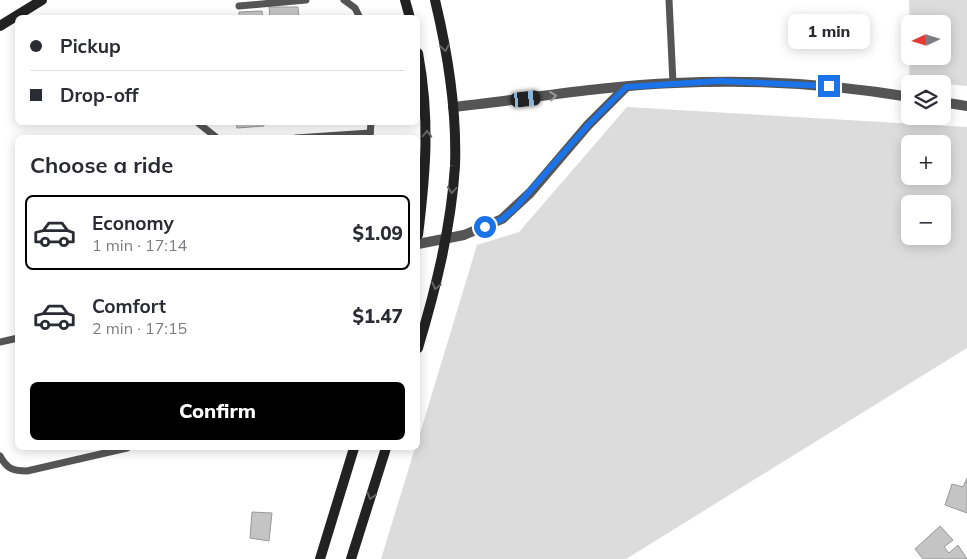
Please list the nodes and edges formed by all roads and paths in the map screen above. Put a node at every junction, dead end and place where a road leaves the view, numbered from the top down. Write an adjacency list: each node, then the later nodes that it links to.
1 (42, 0): 8 (main road)
2 (306, 0): 7 (lane)
3 (344, 0): 9 (lane)
4 (405, 0): 10 (main road)
5 (436, 0): 19 (main road, one-way to 19)
6 (669, 0): 14 (lane)
7 (239, 6)
8 (18, 15)
9 (358, 15)
10 (409, 15)
11 (15, 17): 12 (main road)
12 (0, 26)
13 (420, 68): 22 (main road, one-way to 13)
14 (673, 83): 15 (street); 16 (street)
15 (626, 87): 19 (street, one-way to 15); 23 (street)
16 (901, 96)
17 (951, 103): 18 (street)
18 (967, 106)
19 (453, 107): 23 (main road, one-way to 23)
20 (201, 125): 21 (lane)
21 (213, 135)
22 (420, 218)
23 (446, 238): 24 (street); 26 (main road, one-way to 26)
24 (420, 244)
25 (15, 339): 27 (lane)
26 (420, 341)
27 (0, 342)
28 (118, 450): 31 (lane)
29 (353, 450): 32 (main road)
30 (383, 450): 33 (main road, one-way to 33)
31 (0, 456)
32 (320, 559)
33 (351, 559)

